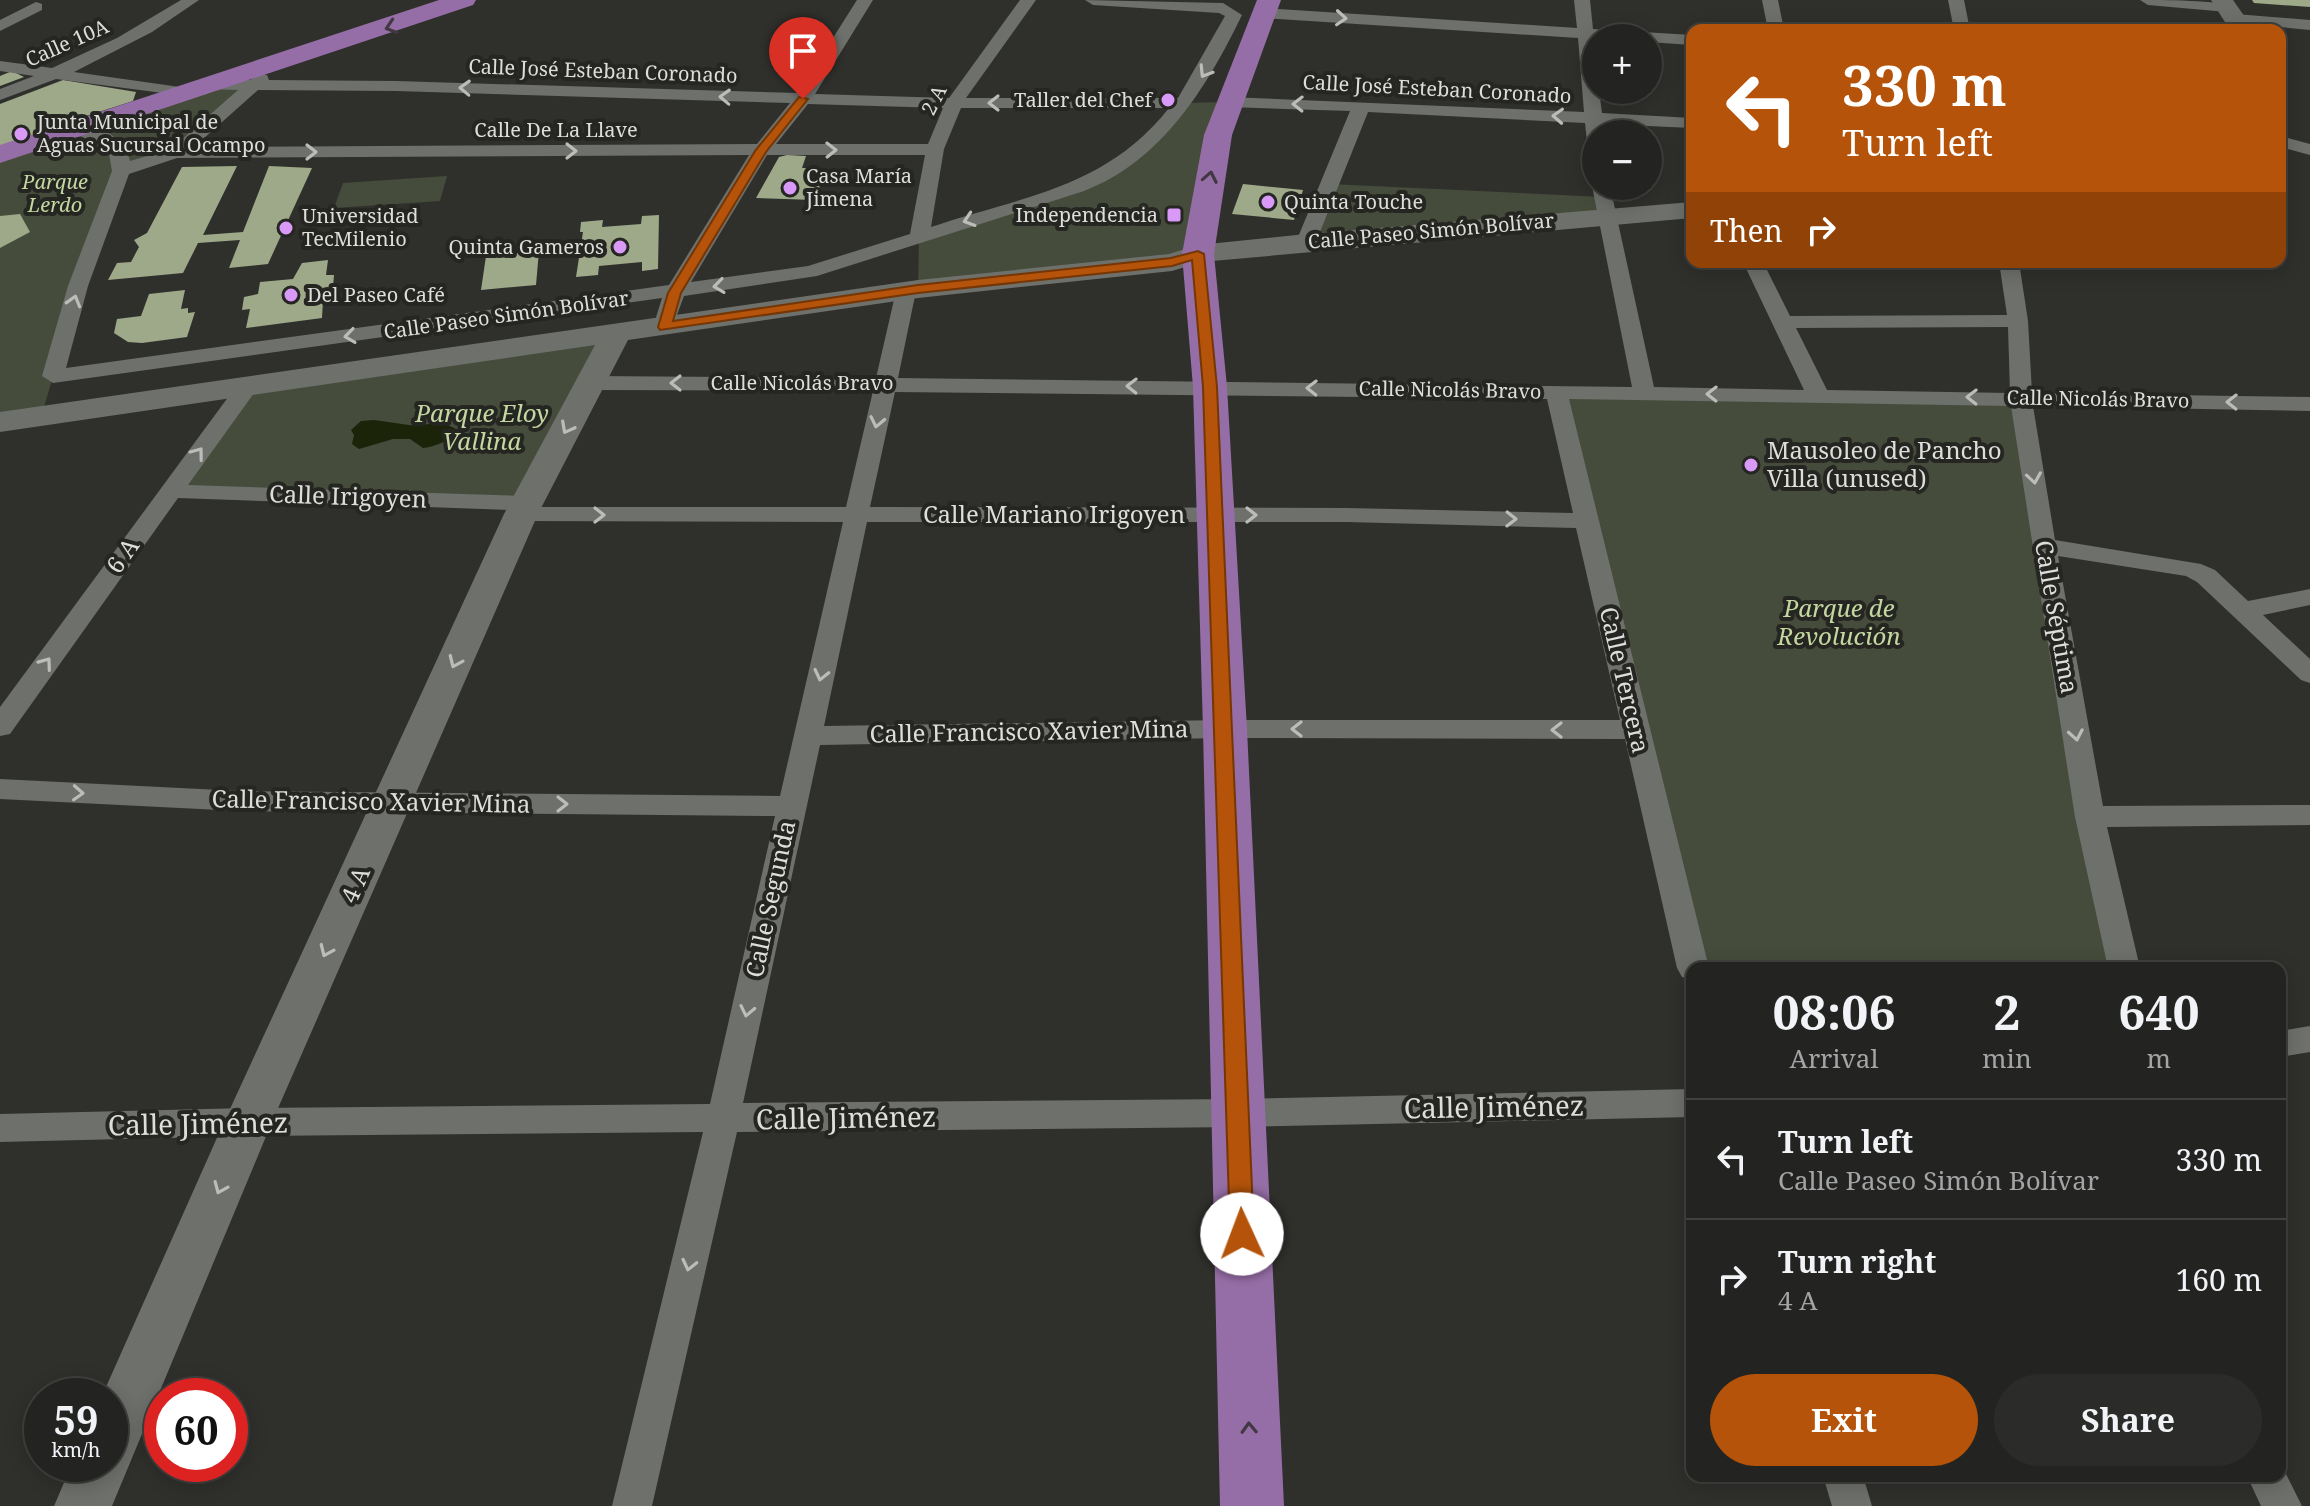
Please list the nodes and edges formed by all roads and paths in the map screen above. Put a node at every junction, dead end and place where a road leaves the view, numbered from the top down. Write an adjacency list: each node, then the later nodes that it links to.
1 (191, 0): 23 (street, Calle 10A)
2 (464, 0): 21 (main road, one-way to 21)
3 (865, 0): 27 (street)
4 (1028, 0): 29 (street, 2 A)
5 (1093, 0): 30 (street, Calle Paseo Simón Bolívar, one-way to 30)
6 (1582, 0): 13 (street)
7 (1770, 0): 14 (street)
8 (1956, 0): 15 (street)
9 (2148, 0): 12 (street)
10 (36, 7): 17 (street)
11 (1266, 7): 18 (street, one-way to 18); 28 (main road)
12 (2231, 14): 16 (street)
13 (1586, 24)
14 (1775, 24)
15 (1961, 24)
16 (2310, 25)
17 (0, 26)
18 (1582, 33)
19 (1662, 38): 20 (street)
20 (1686, 40)
21 (279, 63): 24 (street); 25 (main road)
22 (0, 66): 23 (street, Calle José Esteban Coronado)
23 (59, 73): 25 (street, Calle José Esteban Coronado); 26 (street, Calle 10A)
24 (256, 84): 25 (street, Calle José Esteban Coronado); 27 (street, Calle José Esteban Coronado, one-way to 24); 40 (street)
25 (200, 89): 35 (main road)
26 (0, 95)
27 (803, 99): 29 (street, Calle José Esteban Coronado); 39 (street)
28 (1228, 102): 32 (street, Calle José Esteban Coronado, one-way to 28); 49 (main road, one-way to 28)
29 (954, 103): 30 (street, Calle José Esteban Coronado, one-way to 29); 37 (street, 2 A)
30 (1184, 103): 47 (street, Calle Paseo Simón Bolívar, one-way to 47)
31 (1592, 104): 33 (street)
32 (1361, 106): 33 (street, Calle José Esteban Coronado, one-way to 32); 48 (street)
33 (1593, 118): 34 (street, Calle José Esteban Coronado)
34 (1686, 123)
35 (77, 128): 41 (main road); 42 (street)
36 (2286, 143): 38 (street)
37 (935, 149): 39 (street, Calle De La Llave, one-way to 37); 47 (street, 2 A)
38 (2310, 150)
39 (761, 151): 40 (street, Calle De La Llave, one-way to 39); 53 (street)
40 (177, 153): 42 (street)
41 (0, 154)
42 (121, 171): 53 (street, Calle Paseo Simón Bolívar, one-way to 42)
43 (1603, 200): 45 (street)
44 (1686, 211): 45 (main road, Calle Paseo Simón Bolívar)
45 (1606, 223): 46 (main road, Calle Paseo Simón Bolívar); 48 (main road, Calle Paseo Simón Bolívar); 49 (main road, Calle Paseo Simón Bolívar); 63 (street)
46 (1686, 223)
47 (919, 238): 53 (street, Calle Paseo Simón Bolívar, one-way to 53)
48 (1306, 242): 49 (main road, Calle Paseo Simón Bolívar)
49 (1190, 261): 52 (main road, Calle Paseo Simón Bolívar); 61 (main road)
50 (1756, 268): 55 (street)
51 (2010, 268): 54 (street, Calle Séptima)
52 (906, 291): 56 (main road, Calle Paseo Simón Bolívar); 59 (street, Calle Segunda)
53 (674, 293): 56 (street)
54 (2018, 321): 55 (street); 65 (street, Calle Séptima)
55 (1783, 322): 64 (street)
56 (664, 327): 57 (main road, Calle Paseo Simón Bolívar)
57 (616, 334): 58 (main road, 4 A); 60 (main road, Calle Paseo Simón Bolívar)
58 (590, 383): 59 (street, Calle Nicolás Bravo, one-way to 58); 69 (main road, 4 A, one-way to 69)
59 (886, 384): 61 (street, Calle Nicolás Bravo, one-way to 59); 71 (street, Calle Segunda, one-way to 71)
60 (248, 386): 67 (main road, Calle Paseo Simón Bolívar); 68 (street, 6 A, one-way to 60)
61 (1210, 387): 62 (street, Calle Nicolás Bravo, one-way to 61); 70 (main road)
62 (1556, 392): 63 (street, Calle Nicolás Bravo); 72 (street, Calle Tercera)
63 (1644, 393): 64 (street, Calle Nicolás Bravo, one-way to 63)
64 (1818, 395): 65 (street, Calle Nicolás Bravo, one-way to 64)
65 (2021, 398): 66 (street, Calle Nicolás Bravo, one-way to 65); 73 (street, Calle Séptima, one-way to 73)
66 (2310, 404)
67 (0, 422)
68 (169, 491): 69 (street, Calle Irigoyen); 77 (street, 6 A, one-way to 68)
69 (524, 509): 71 (street, Calle Mariano Irigoyen, one-way to 71); 82 (main road, 4 A, one-way to 82)
70 (1215, 515): 71 (street, Calle Mariano Irigoyen); 72 (street, Calle Mariano Irigoyen, one-way to 72); 78 (main road)
71 (857, 516): 80 (street, Calle Segunda, one-way to 80)
72 (1588, 521): 79 (street, Calle Tercera)
73 (2044, 546): 75 (street); 85 (street, Calle Séptima, one-way to 85)
74 (2310, 597): 75 (street)
75 (2241, 611): 76 (street)
76 (2310, 674)
77 (0, 727)
78 (1225, 729): 79 (street, Calle Francisco Xavier Mina, one-way to 78); 80 (street, Calle Francisco Xavier Mina); 91 (main road)
79 (1635, 730): 86 (street, Calle Tercera)
80 (807, 736): 83 (street, Calle Segunda)
81 (0, 789): 82 (street, Calle Francisco Xavier Mina, one-way to 82)
82 (393, 803): 83 (street, Calle Francisco Xavier Mina, one-way to 83); 93 (main road, 4 A, one-way to 93)
83 (791, 806): 92 (street, Calle Segunda, one-way to 92)
84 (2310, 815): 85 (street)
85 (2090, 817): 87 (street, Calle Séptima)
86 (1692, 962)
87 (2123, 962)
88 (2310, 1039): 89 (street)
89 (2286, 1043)
90 (1686, 1103): 91 (street, Calle Jiménez)
91 (1238, 1113): 92 (street, Calle Jiménez); 101 (main road, one-way to 91)
92 (723, 1119): 93 (street, Calle Jiménez); 100 (street, Calle Segunda, one-way to 100)
93 (248, 1122): 94 (street, Calle Jiménez); 95 (main road, 4 A, one-way to 95)
94 (0, 1128)
95 (128, 1401)
96 (93, 1482): 99 (main road)
97 (1845, 1482): 102 (street)
98 (2270, 1482): 103 (street)
99 (83, 1506)
100 (632, 1506)
101 (1252, 1506)
102 (1852, 1506)
103 (2282, 1506)

